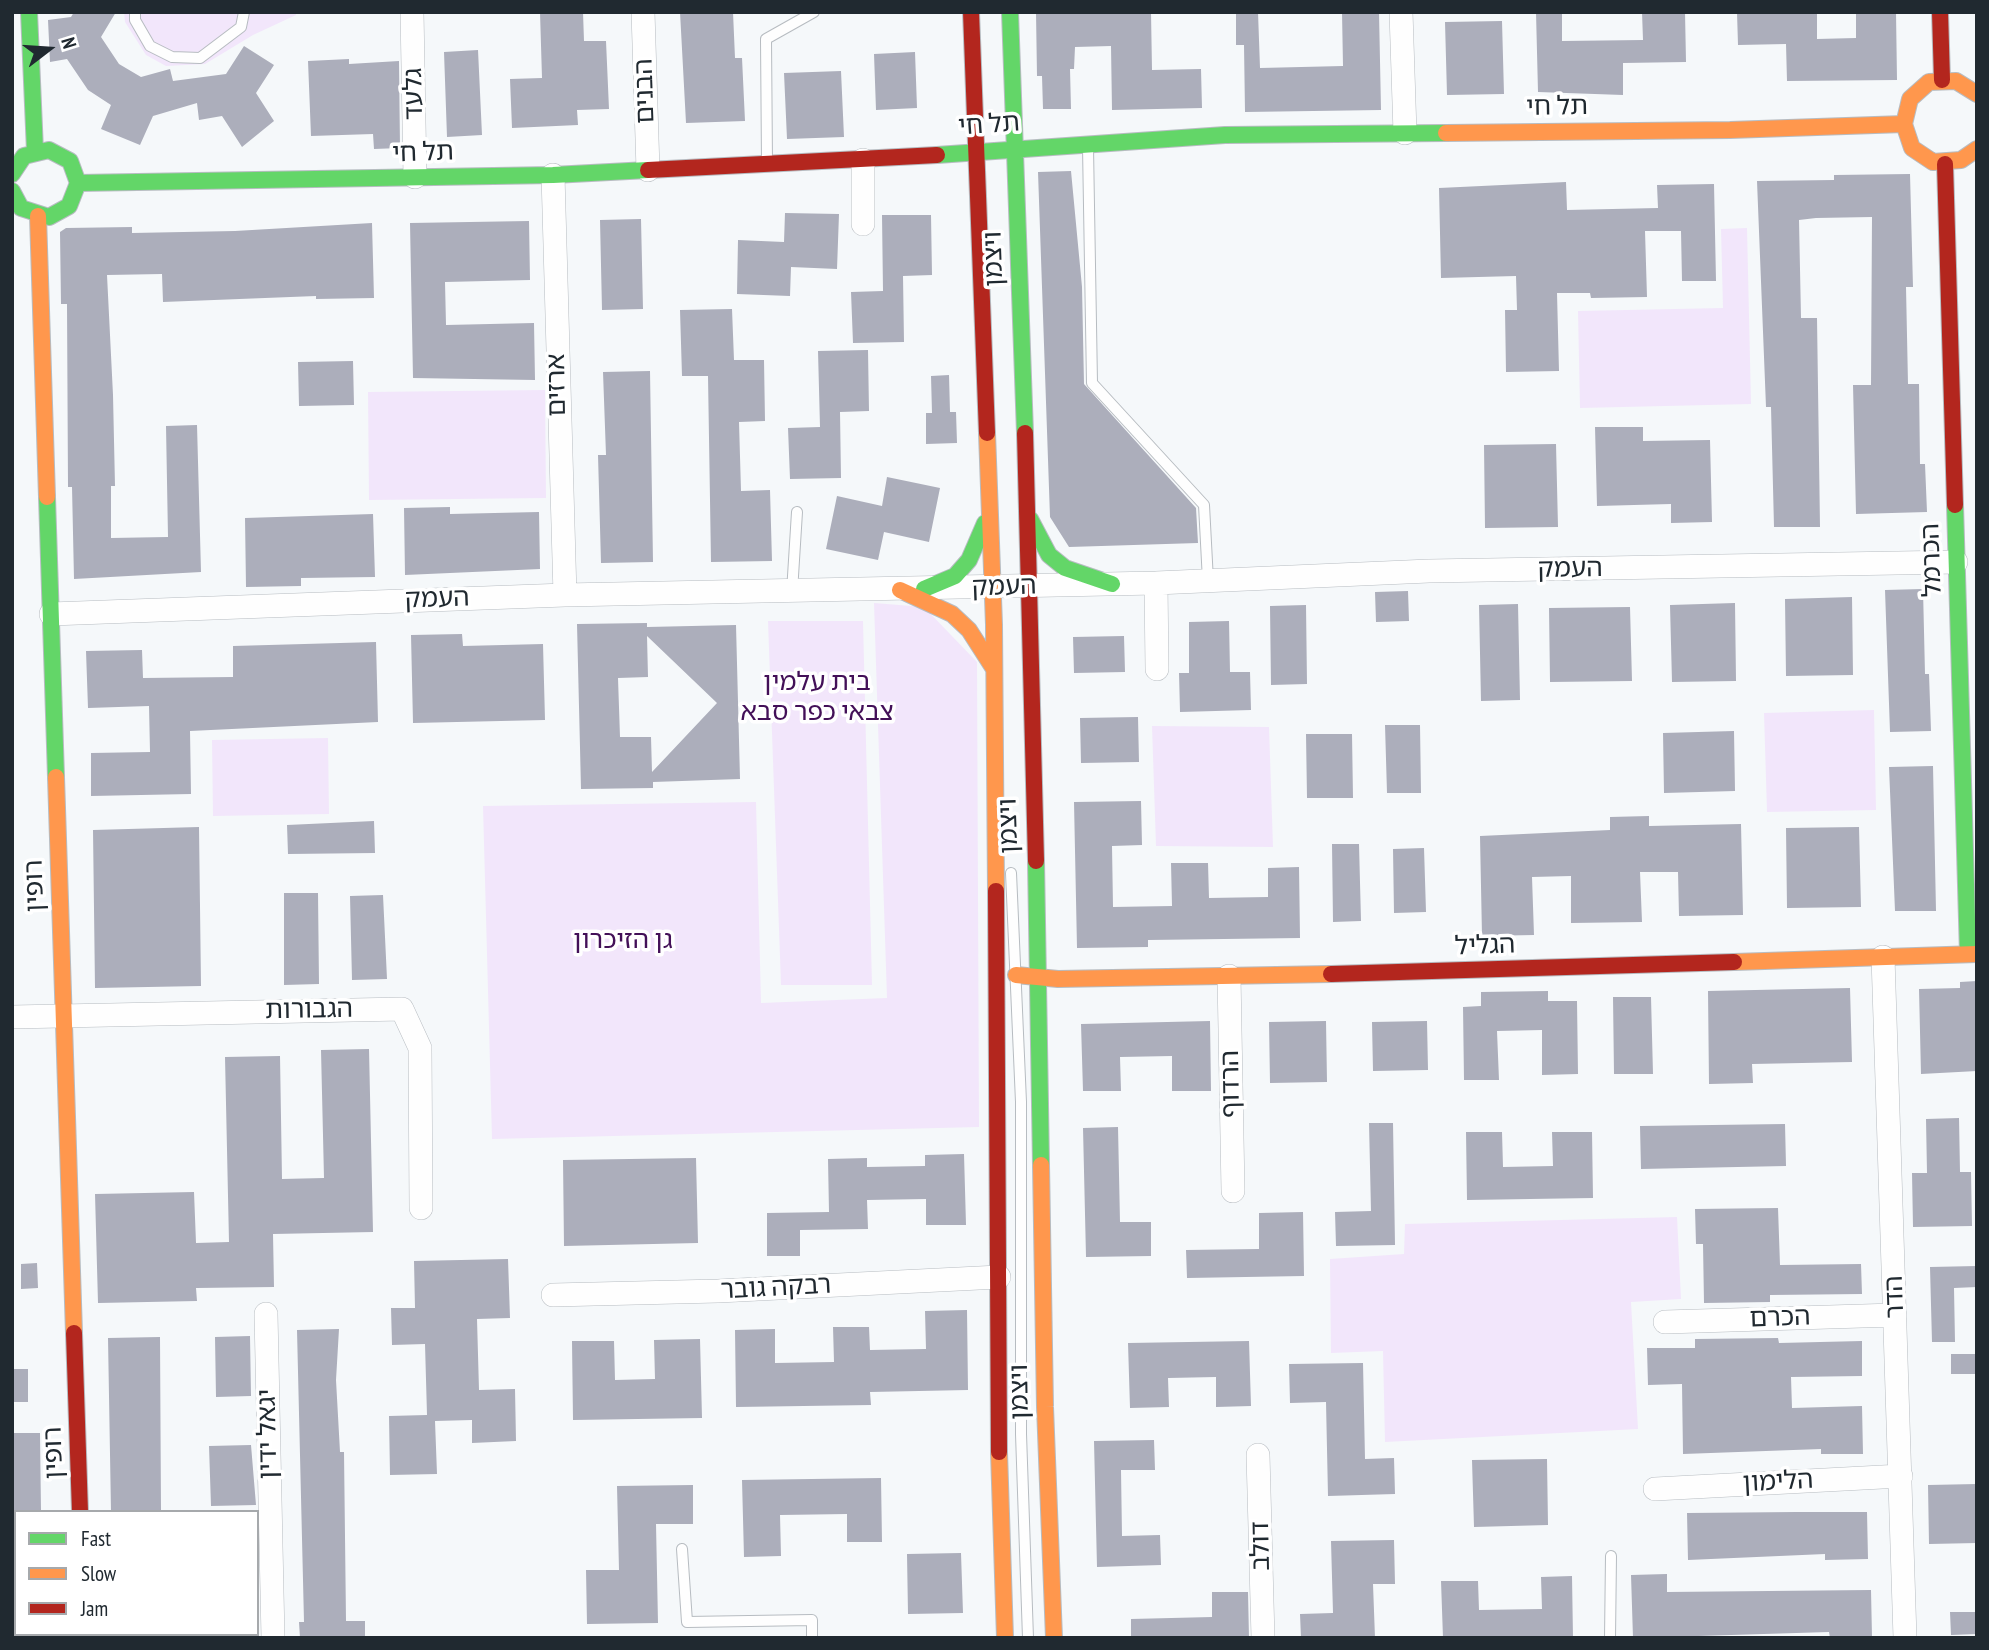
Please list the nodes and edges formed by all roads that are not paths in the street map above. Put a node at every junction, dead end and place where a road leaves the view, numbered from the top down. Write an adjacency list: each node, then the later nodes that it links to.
1 (29, 12): 20 (street)
2 (135, 12): 3 (lane)
3 (244, 12)
4 (412, 12): 29 (street, גלעד)
5 (643, 12): 26 (street, הבנים)
6 (814, 12): 25 (lane)
7 (971, 12): 21 (street, ויצמן)
8 (1010, 12): 13 (street, ויצמן)
9 (1401, 12): 15 (street)
10 (1940, 12): 11 (street)
11 (1942, 80): 12 (street); 14 (street)
12 (1977, 94)
13 (1014, 114): 17 (street); 18 (street, ויצמן)
14 (1903, 124): 15 (street, תל חי); 24 (street)
15 (1405, 133): 16 (street, תל חי)
16 (1088, 145): 17 (street, תל חי); 39 (lane)
17 (1062, 146): 18 (street, תל חי)
18 (1015, 147): 21 (street, תל חי); 37 (street, ויצמן)
19 (1977, 149): 24 (street)
20 (35, 151): 27 (street); 30 (street)
21 (976, 151): 22 (street, תל חי); 33 (street, ויצמן)
22 (904, 158): 23 (street, תל חי); 33 (street)
23 (863, 160): 25 (street, תל חי); 34 (street)
24 (1945, 164): 38 (street, הכרמל)
25 (767, 165): 26 (street, תל חי)
26 (648, 170): 28 (street, תל חי)
27 (12, 174)
28 (553, 175): 29 (street, תל חי); 47 (street, ארזים)
29 (415, 177): 30 (street, תל חי)
30 (78, 183): 32 (street)
31 (12, 191): 32 (street)
32 (38, 216): 48 (street, רופין)
33 (979, 218): 35 (street, ויצמן)
34 (863, 224)
35 (989, 511): 43 (street, ויצמן); 44 (street)
36 (797, 512): 46 (lane)
37 (1027, 512): 41 (street); 42 (street, ויצמן)
38 (1956, 562): 39 (street, העמק); 54 (street, הכרמל)
39 (1208, 581): 40 (street, העמק)
40 (1156, 583): 41 (street, העמק); 50 (street)
41 (1112, 584): 42 (street, העמק)
42 (1031, 585): 43 (street, העמק); 59 (street, ויצמן)
43 (993, 587): 44 (street, העמק); 49 (street, ויצמן)
44 (924, 589): 45 (street, העמק)
45 (900, 590): 46 (street, העמק); 49 (street)
46 (792, 592): 47 (street, העמק)
47 (565, 595): 48 (street, העמק)
48 (51, 614): 60 (street, רופין)
49 (994, 669): 51 (street, ויצמן)
50 (1157, 669)
51 (995, 777): 52 (lane); 56 (street, ויצמן)
52 (1007, 848)
53 (1010, 861): 57 (lane)
54 (1972, 954): 55 (street, הגליל)
55 (1883, 957): 58 (street, הגליל); 68 (street, הדר)
56 (997, 966): 57 (street, הגליל); 65 (street, ויצמן)
57 (1015, 975): 59 (street, הגליל); 62 (lane)
58 (1229, 976): 59 (street, הגליל); 63 (street, הרדוף)
59 (1037, 979): 62 (lane); 80 (street, ויצמן)
60 (64, 1015): 61 (street, הגבורות); 64 (street, הגבורות); 73 (street, רופין)
61 (12, 1017)
62 (1021, 1102): 79 (lane)
63 (1233, 1191)
64 (421, 1208)
65 (999, 1277): 66 (street, רבקה גובר); 78 (street, ויצמן)
66 (553, 1295)
67 (266, 1314): 76 (street, יגאל ידין)
68 (1895, 1315): 69 (street, הכרם); 71 (street, הדר)
69 (1665, 1322)
70 (1258, 1455): 81 (street, דולב)
71 (1901, 1476): 72 (street, הלימון); 83 (street, הדר)
72 (1655, 1489)
73 (80, 1510)
74 (682, 1549): 77 (lane)
75 (1611, 1556): 82 (lane)
76 (273, 1638)
77 (812, 1638)
78 (1005, 1638)
79 (1028, 1638)
80 (1054, 1638)
81 (1263, 1638)
82 (1611, 1638)
83 (1905, 1638)

